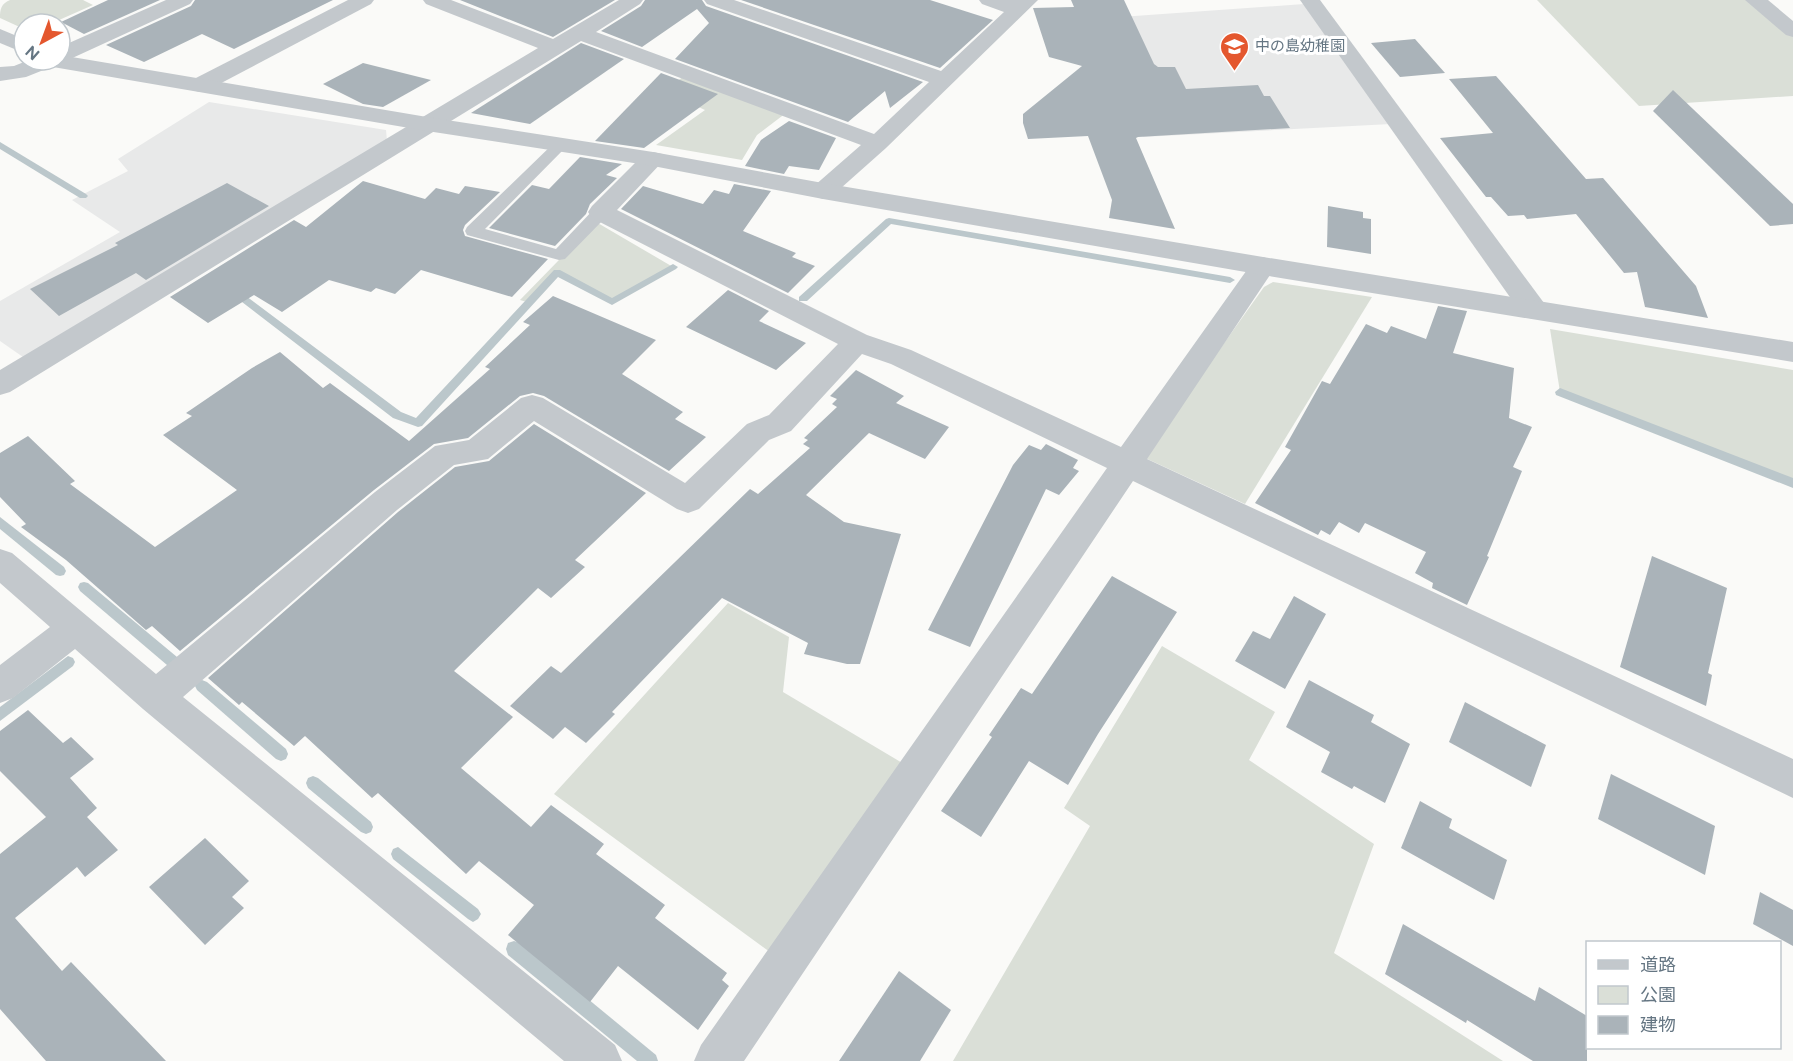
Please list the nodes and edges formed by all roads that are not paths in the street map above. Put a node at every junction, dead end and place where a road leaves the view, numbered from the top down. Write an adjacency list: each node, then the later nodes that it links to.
1 (183, 0): 13 (street)
2 (364, 0): 18 (street)
3 (433, 0): 12 (street)
4 (633, 0): 11 (street)
5 (714, 0): 17 (street)
6 (989, 0): 9 (street)
7 (1310, 0): 26 (street)
8 (1755, 0): 10 (street)
9 (1023, 4): 17 (street)
10 (1793, 31)
11 (580, 33): 12 (street); 20 (street)
12 (555, 47): 19 (street)
13 (72, 51)
14 (72, 63): 18 (street)
15 (18, 72): 16 (street)
16 (0, 74)
17 (945, 81): 20 (street)
18 (200, 85): 19 (street)
19 (427, 124): 21 (street); 29 (street)
20 (878, 143): 23 (street)
21 (561, 144): 22 (street); 24 (lane)
22 (653, 159): 23 (street); 24 (street)
23 (823, 191): 25 (street)
24 (601, 212): 27 (street)
25 (1263, 266): 26 (street); 30 (street)
26 (1534, 310): 28 (street)
27 (857, 342): 30 (street); 34 (street)
28 (1793, 352)
29 (0, 384)
30 (1128, 464): 35 (street); 37 (street)
31 (0, 563): 32 (street)
32 (75, 629): 33 (street); 34 (street)
33 (0, 686)
34 (156, 697): 36 (street)
35 (1793, 779)
36 (599, 1061)
37 (717, 1061)

